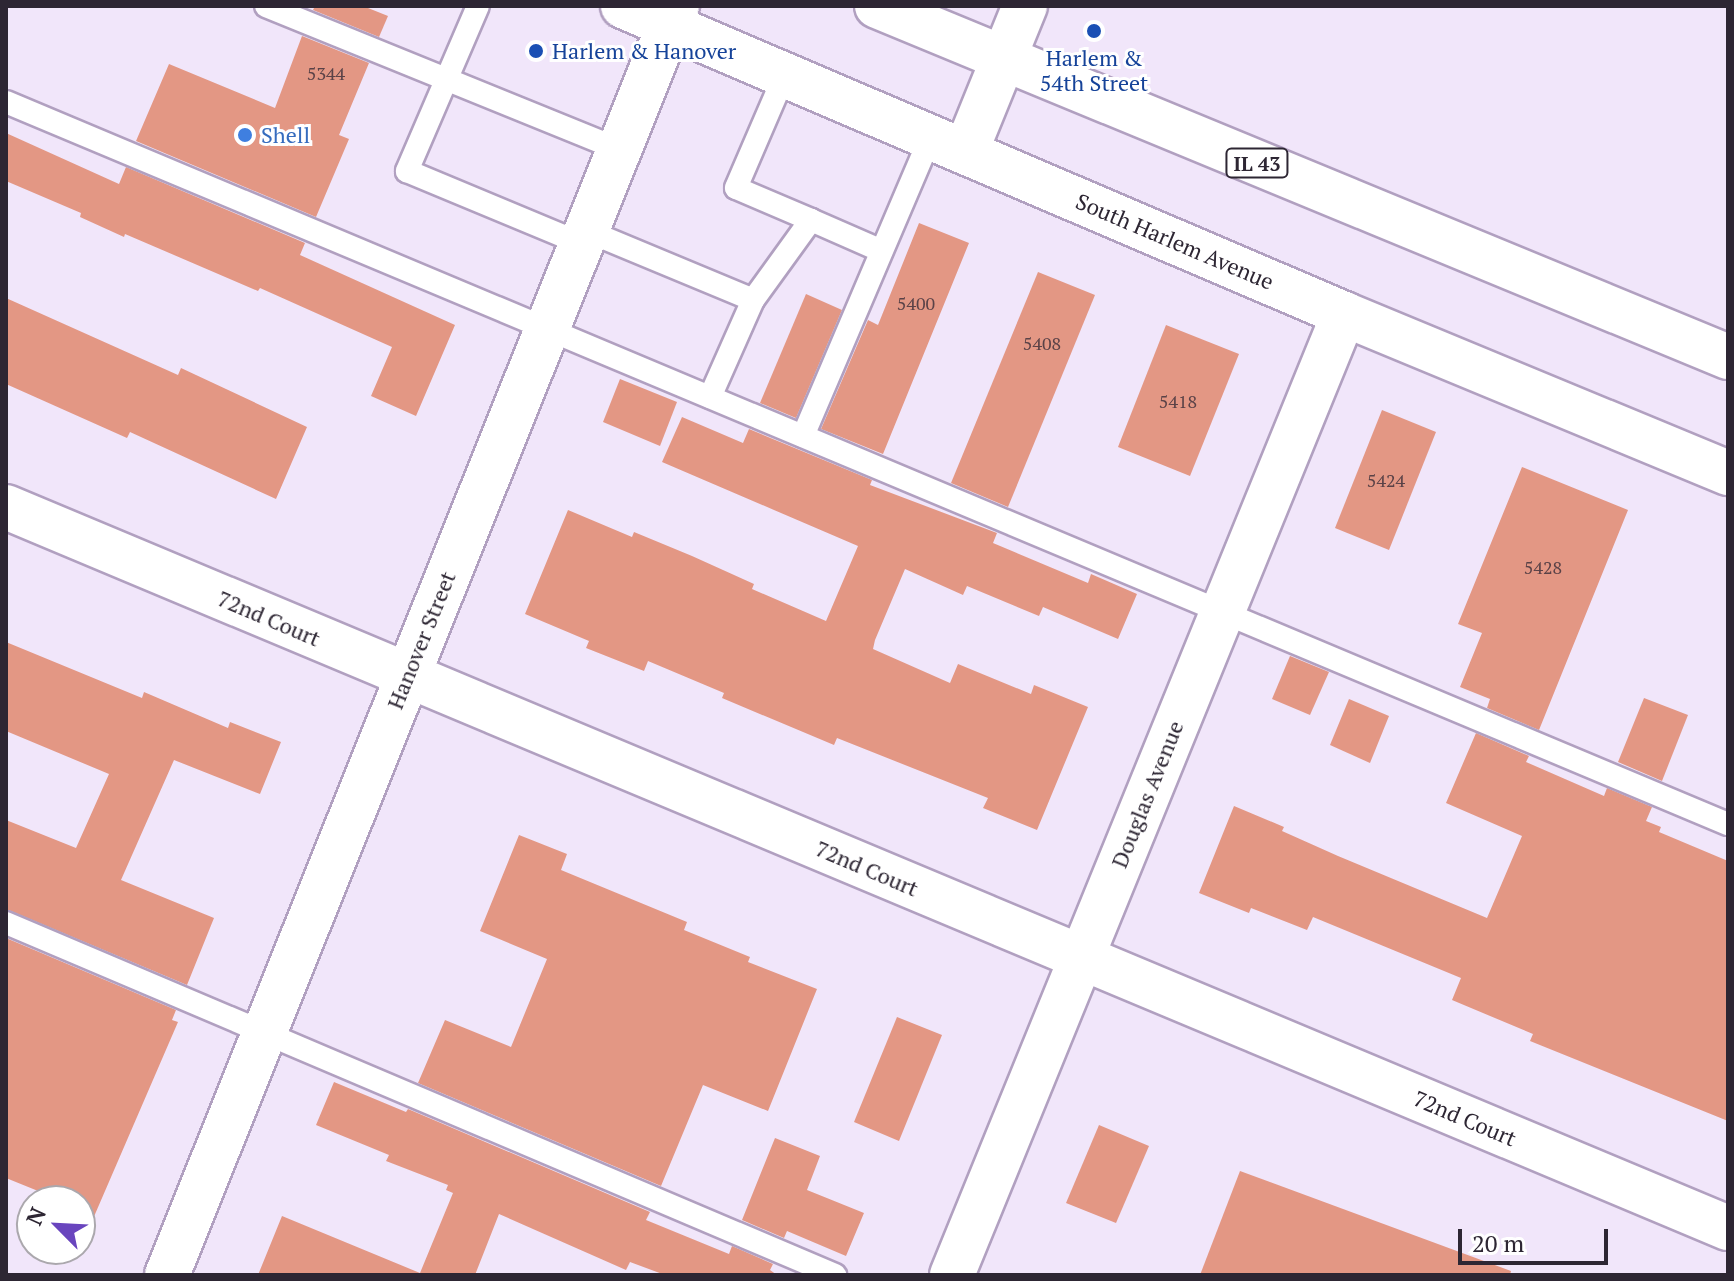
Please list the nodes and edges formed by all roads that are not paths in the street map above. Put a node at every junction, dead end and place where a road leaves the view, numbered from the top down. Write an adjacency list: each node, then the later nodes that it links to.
1 (266, 6): 9 (lane)
2 (478, 6): 9 (lane)
3 (623, 6): 6 (street, South Harlem Avenue)
4 (877, 6): 7 (street, IL 43)
5 (1025, 6): 7 (street)
6 (673, 15): 8 (street, South Harlem Avenue); 12 (street, Hanover Street)
7 (1004, 58): 11 (street); 19 (street, IL 43)
8 (785, 74): 11 (street, South Harlem Avenue); 13 (lane)
9 (447, 77): 12 (lane); 14 (lane)
10 (6, 102): 18 (lane)
11 (948, 144): 15 (lane); 17 (street, South Harlem Avenue)
12 (618, 149): 14 (street, Hanover Street)
13 (811, 220): 15 (lane); 16 (lane)
14 (583, 237): 16 (lane); 18 (street, Hanover Street)
15 (882, 251): 21 (lane)
16 (753, 300): 20 (lane)
17 (1344, 314): 22 (street, South Harlem Avenue); 24 (street, Douglas Avenue)
18 (546, 328): 20 (lane); 25 (street, Hanover Street)
19 (1728, 357)
20 (710, 397): 21 (lane)
21 (803, 436): 24 (lane)
22 (1728, 473)
23 (6, 507): 25 (street, 72nd Court)
24 (1221, 612): 26 (lane); 28 (street, Douglas Avenue)
25 (407, 676): 28 (street, 72nd Court); 29 (street, Hanover Street)
26 (1728, 824)
27 (6, 923): 29 (lane)
28 (1081, 957): 30 (street, 72nd Court); 33 (street, Douglas Avenue)
29 (264, 1033): 31 (street, Hanover Street); 32 (lane)
30 (1728, 1228)
31 (167, 1275)
32 (835, 1275)
33 (952, 1275)

